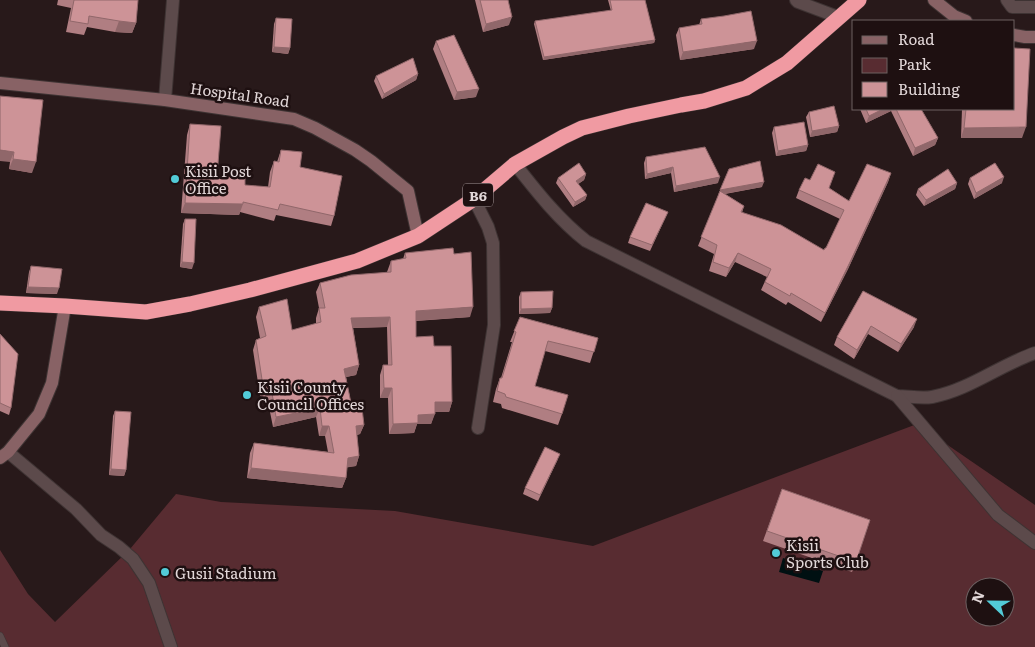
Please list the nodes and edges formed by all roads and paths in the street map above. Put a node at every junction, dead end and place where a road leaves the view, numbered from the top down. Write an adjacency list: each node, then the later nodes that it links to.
1 (173, 0): 12 (street)
2 (796, 0): 7 (street)
3 (859, 0): 7 (highway, B6)
4 (934, 0): 8 (street)
5 (1007, 0): 6 (street)
6 (1035, 7)
7 (838, 17): 13 (highway, B6)
8 (964, 20)
9 (1015, 35): 10 (street)
10 (1035, 36)
11 (0, 83): 12 (street, Hospital Road)
12 (165, 100): 15 (street, Hospital Road)
13 (515, 164): 14 (highway, B6); 19 (street)
14 (474, 199): 15 (highway, B6); 20 (street)
15 (418, 236): 17 (highway, B6)
16 (0, 303): 17 (highway, B6)
17 (65, 306): 21 (street)
18 (1035, 352): 19 (street)
19 (897, 396): 22 (street)
20 (478, 428)
21 (4, 455): 25 (street)
22 (1035, 543)
23 (0, 636): 24 (lane)
24 (5, 647)
25 (171, 647)

